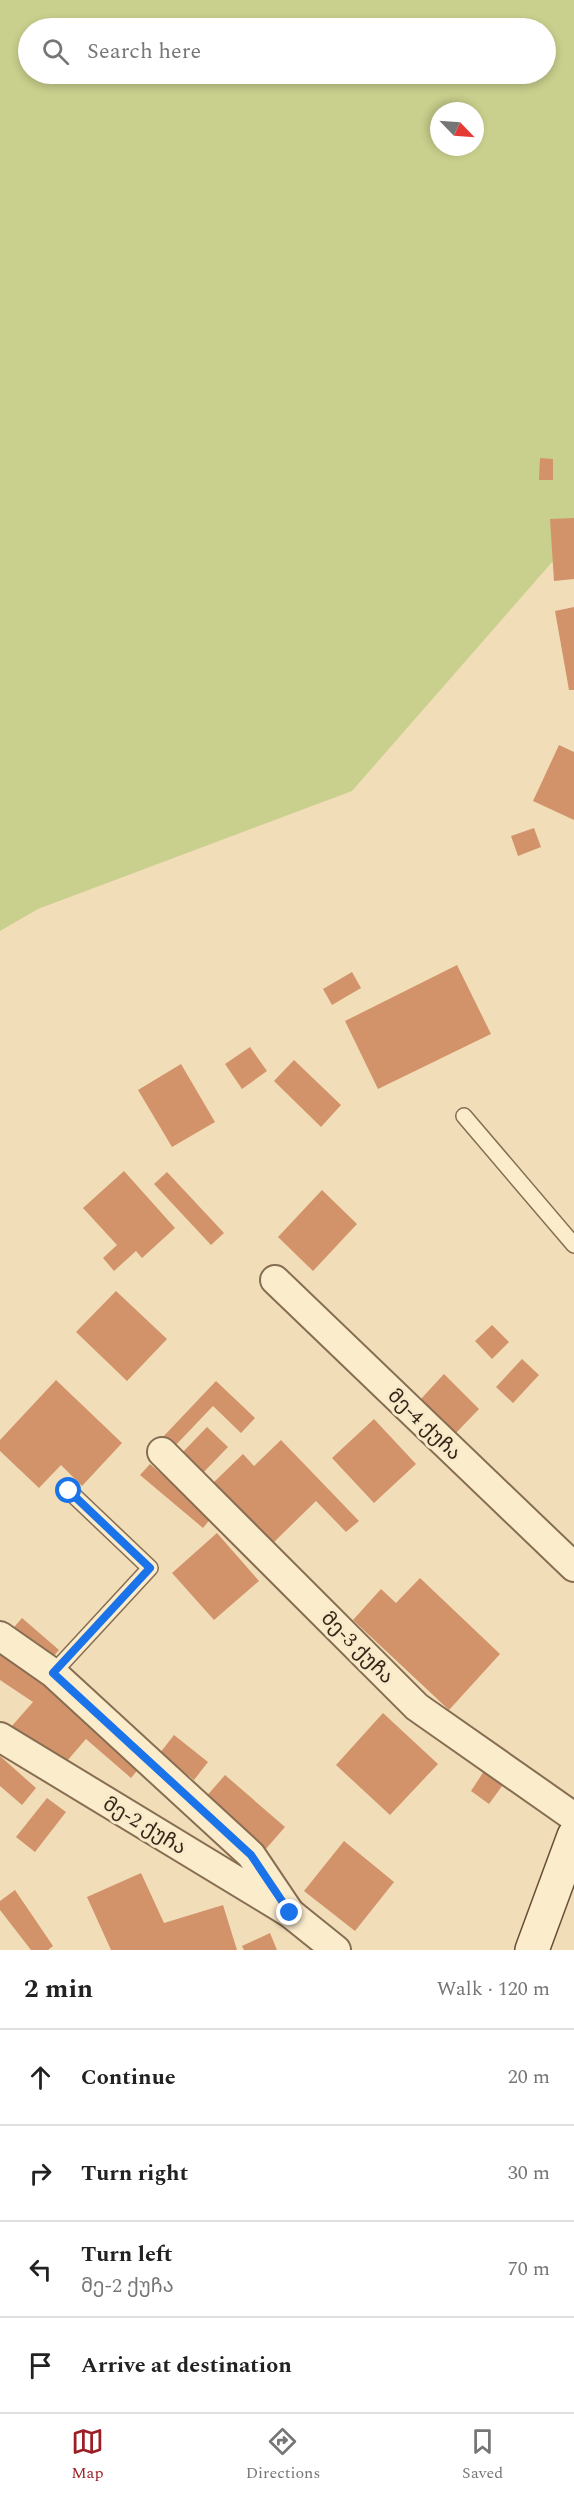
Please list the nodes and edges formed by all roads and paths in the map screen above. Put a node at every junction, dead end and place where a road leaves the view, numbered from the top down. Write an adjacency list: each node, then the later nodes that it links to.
1 (464, 1116): 2 (lane)
2 (574, 1245)
3 (275, 1280): 6 (street, მე-4 ქუჩა)
4 (162, 1452): 10 (street, მე-3 ქუჩა)
5 (69, 1491): 8 (lane)
6 (574, 1567)
7 (0, 1636): 8 (street, მე-2 ქუჩა)
8 (53, 1673): 12 (street, მე-2 ქუჩა)
9 (0, 1737): 12 (street, მე-2 ქუჩა)
10 (574, 1817)
11 (574, 1836): 14 (main road)
12 (290, 1913): 13 (street, მე-2 ქუჩა)
13 (336, 1950)
14 (532, 1950)

